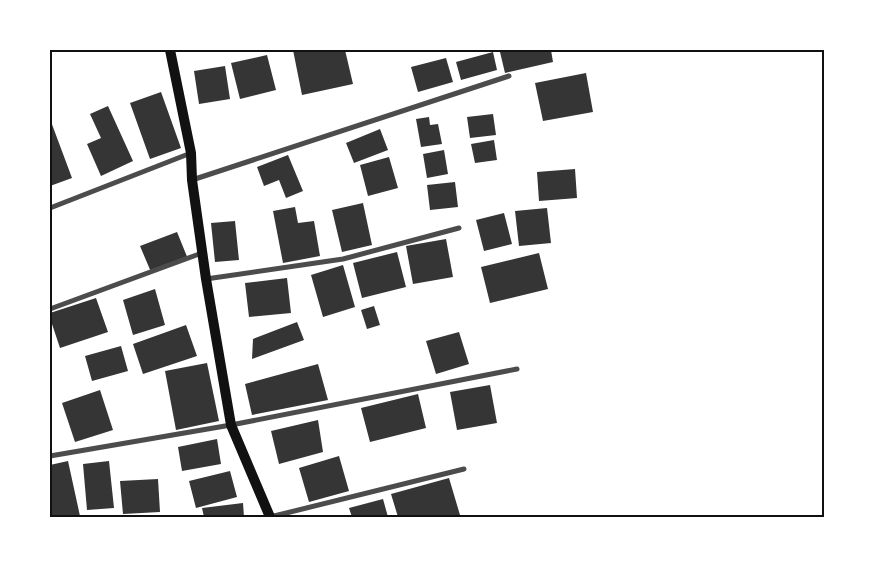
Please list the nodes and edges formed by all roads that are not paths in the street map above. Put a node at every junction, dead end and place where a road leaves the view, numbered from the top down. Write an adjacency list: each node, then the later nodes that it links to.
1 (170, 50): 3 (main road)
2 (509, 76): 4 (street)
3 (191, 153): 4 (main road); 5 (street)
4 (192, 180): 7 (main road)
5 (50, 208)
6 (459, 228): 8 (street)
7 (202, 253): 8 (main road); 9 (street)
8 (206, 280): 11 (main road)
9 (50, 309)
10 (517, 369): 11 (street)
11 (231, 425): 12 (street); 14 (main road)
12 (50, 456)
13 (464, 469): 14 (street)
14 (270, 517)

